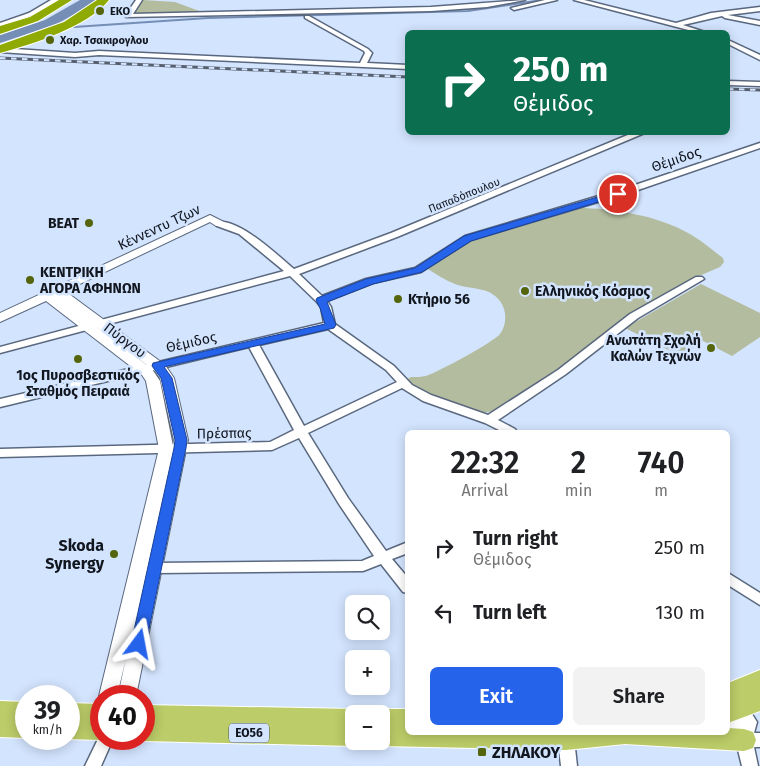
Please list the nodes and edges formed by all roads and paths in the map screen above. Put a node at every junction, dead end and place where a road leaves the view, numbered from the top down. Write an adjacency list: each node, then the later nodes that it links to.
1 (56, 0): 15 (street)
2 (67, 0): 15 (highway)
3 (139, 0): 8 (street)
4 (522, 0): 8 (street)
5 (554, 0): 8 (street)
6 (577, 0): 14 (street)
7 (104, 1): 18 (highway)
8 (490, 8): 11 (street)
9 (760, 9): 10 (street)
10 (716, 14): 13 (street); 14 (street)
11 (307, 17): 12 (street); 20 (street)
12 (196, 23)
13 (760, 23)
14 (676, 25): 16 (street)
15 (0, 27)
16 (695, 30)
17 (730, 43): 19 (street)
18 (0, 50): 20 (street)
19 (760, 58)
20 (362, 65): 21 (street)
21 (405, 67)
22 (730, 83): 23 (street)
23 (760, 84)
24 (636, 135): 27 (street, Παπαδόπουλου)
25 (760, 145): 30 (street, Θέμιδος)
26 (220, 224): 27 (street); 29 (street, Κέννεντυ Τζων)
27 (290, 271): 30 (street); 32 (street, Παπαδόπουλου)
28 (699, 280): 40 (street)
29 (56, 296): 31 (street, Κέννεντυ Τζων); 32 (street, Πύργου); 34 (street, Κέννεντυ Τζων)
30 (321, 300): 33 (street)
31 (0, 318)
32 (95, 324): 36 (street, Παπαδόπουλου); 37 (street, Πύργου)
33 (330, 325): 35 (street, Θέμιδος); 38 (street)
34 (0, 326)
35 (252, 343): 37 (street, Θέμιδος); 42 (street)
36 (0, 350)
37 (150, 367): 39 (street, Θέμιδος); 43 (street, Πύργου)
38 (403, 383): 40 (street); 42 (street, Πρέσπας)
39 (0, 404)
40 (489, 420): 41 (street)
41 (507, 430)
42 (301, 432): 43 (street, Πρέσπας); 46 (street)
43 (173, 449): 44 (street, Πρέσπας); 47 (street, Πύργου); 52 (street, Πύργου)
44 (0, 454)
45 (405, 548): 46 (street)
46 (383, 559): 47 (street); 49 (street)
47 (156, 568): 53 (street, Πύργου)
48 (730, 579): 50 (street)
49 (405, 585)
50 (760, 600)
51 (760, 680): 54 (main road)
52 (111, 685)
53 (129, 685)
54 (735, 704): 69 (street)
55 (0, 711): 56 (main road)
56 (15, 712)
57 (155, 715): 58 (main road, ΕΟ56)
58 (345, 719)
59 (390, 719): 60 (main road)
60 (405, 720)
61 (0, 726): 62 (main road)
62 (15, 727)
63 (155, 730): 64 (main road, ΕΟ56)
64 (345, 735)
65 (390, 735): 68 (main road)
66 (617, 735): 68 (main road)
67 (650, 735): 69 (main road)
68 (566, 739): 72 (street)
69 (752, 740): 73 (street)
70 (100, 750): 71 (street)
71 (93, 766)
72 (569, 766)
73 (750, 766)

